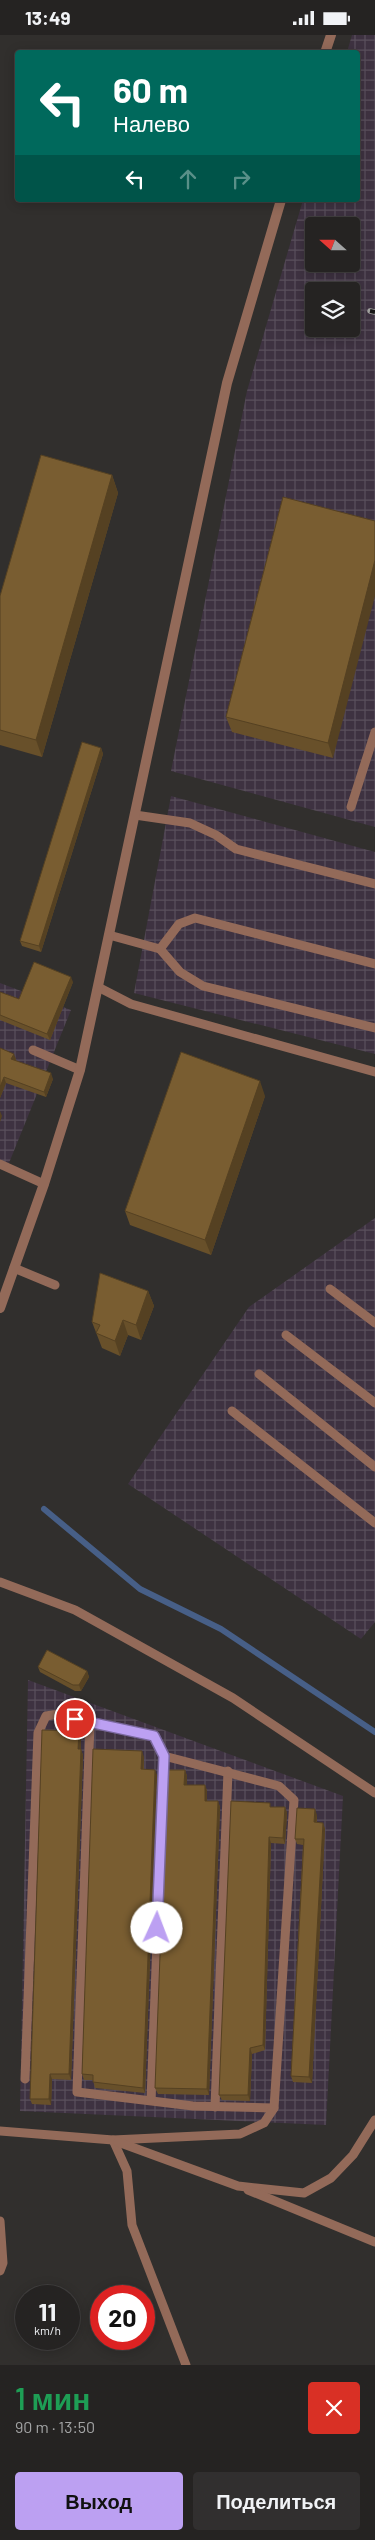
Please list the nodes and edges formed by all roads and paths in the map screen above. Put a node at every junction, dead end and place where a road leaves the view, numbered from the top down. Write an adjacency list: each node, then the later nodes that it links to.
1 (330, 35): 2 (street)
2 (326, 50)
3 (280, 202): 6 (street)
4 (375, 732): 5 (lane)
5 (351, 807)
6 (135, 815): 7 (lane); 8 (street)
7 (375, 884)
8 (109, 935): 9 (lane); 11 (street)
9 (160, 949): 10 (lane); 12 (lane)
10 (375, 964)
11 (98, 987): 14 (street); 15 (lane)
12 (375, 1028)
13 (33, 1050): 14 (lane)
14 (80, 1070): 17 (street)
15 (375, 1072)
16 (0, 1164): 17 (lane)
17 (44, 1183): 18 (street)
18 (14, 1268): 19 (lane); 21 (street)
19 (55, 1285)
20 (330, 1289): 22 (lane)
21 (0, 1308)
22 (375, 1323)
23 (286, 1335): 25 (lane)
24 (259, 1374): 27 (lane)
25 (375, 1403)
26 (232, 1411): 28 (lane)
27 (375, 1467)
28 (375, 1523)
29 (0, 1582): 33 (lane)
30 (90, 1723): 31 (lane); 34 (lane); 35 (lane)
31 (164, 1756): 32 (lane); 35 (lane)
32 (228, 1771): 36 (lane); 37 (lane)
33 (375, 1793)
34 (25, 2079)
35 (151, 2100): 36 (lane)
36 (215, 2107): 37 (lane)
37 (274, 2107): 40 (lane)
38 (375, 2121): 41 (lane)
39 (0, 2131): 40 (lane)
40 (113, 2140): 41 (lane); 45 (lane)
41 (238, 2186): 43 (lane)
42 (0, 2221): 44 (lane)
43 (375, 2241)
44 (0, 2271)
45 (186, 2365)

